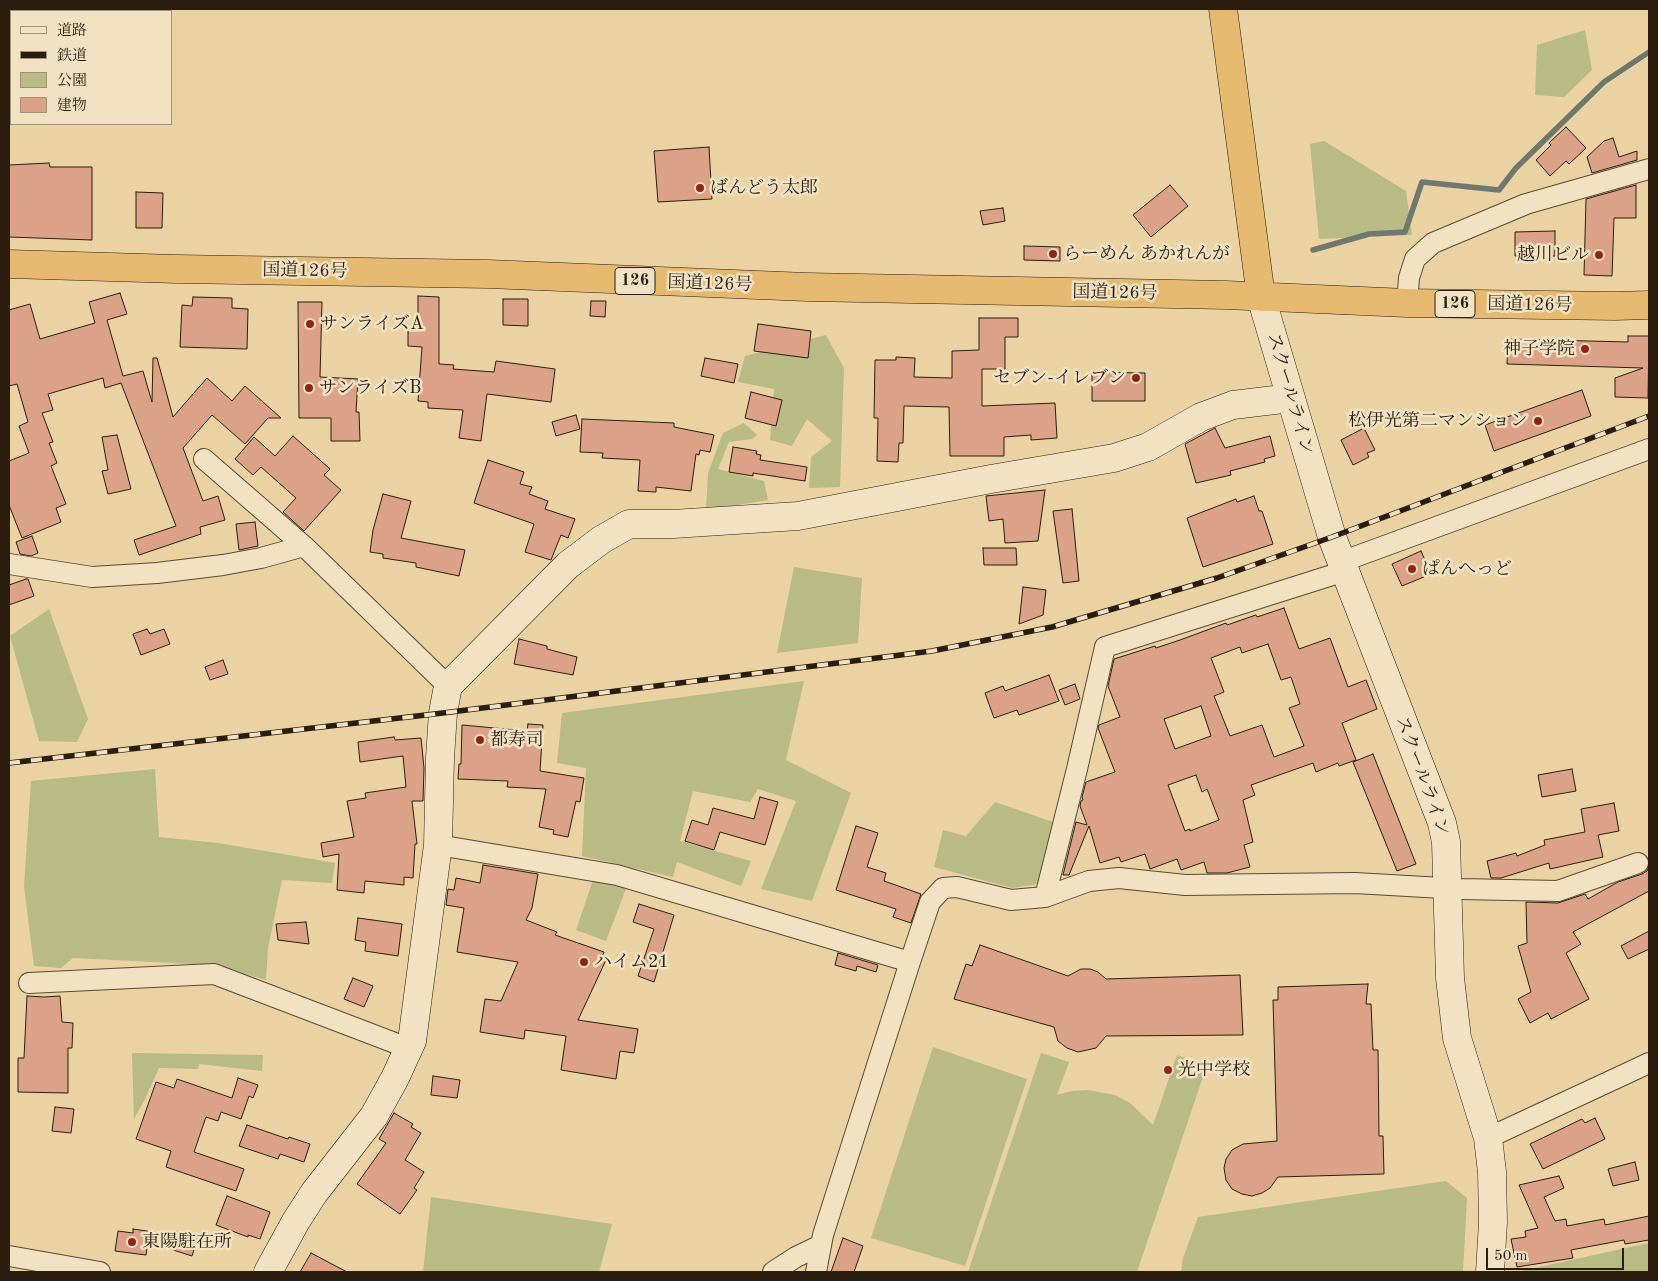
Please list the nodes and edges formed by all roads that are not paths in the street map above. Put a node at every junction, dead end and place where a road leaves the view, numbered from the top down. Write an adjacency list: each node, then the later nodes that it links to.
1 (1222, 9): 4 (highway)
2 (1649, 169): 5 (street)
3 (9, 264): 4 (highway, 国道126号 / 126)
4 (1261, 297): 5 (highway, 国道126号 / 126); 7 (street, スクールライン)
5 (1407, 303): 6 (highway, 国道126号 / 126)
6 (1649, 306)
7 (1291, 398): 12 (street, スクールライン); 13 (street)
8 (1649, 448): 12 (street)
9 (204, 458): 10 (street)
10 (304, 546): 11 (street); 13 (street)
11 (9, 564)
12 (1343, 566): 16 (street, スクールライン); 17 (street)
13 (448, 686): 14 (street)
14 (438, 845): 18 (street); 20 (street)
15 (1638, 863): 16 (street)
16 (1448, 888): 17 (street); 22 (street, スクールライン)
17 (1045, 898): 18 (street)
18 (910, 962): 23 (street)
19 (28, 983): 20 (street)
20 (408, 1048): 26 (street)
21 (1649, 1063): 22 (street)
22 (1488, 1138): 29 (street, スクールライン)
23 (821, 1245): 27 (street); 28 (street)
24 (9, 1256): 25 (street)
25 (100, 1272)
26 (268, 1272)
27 (773, 1272)
28 (816, 1272)
29 (1490, 1272)

